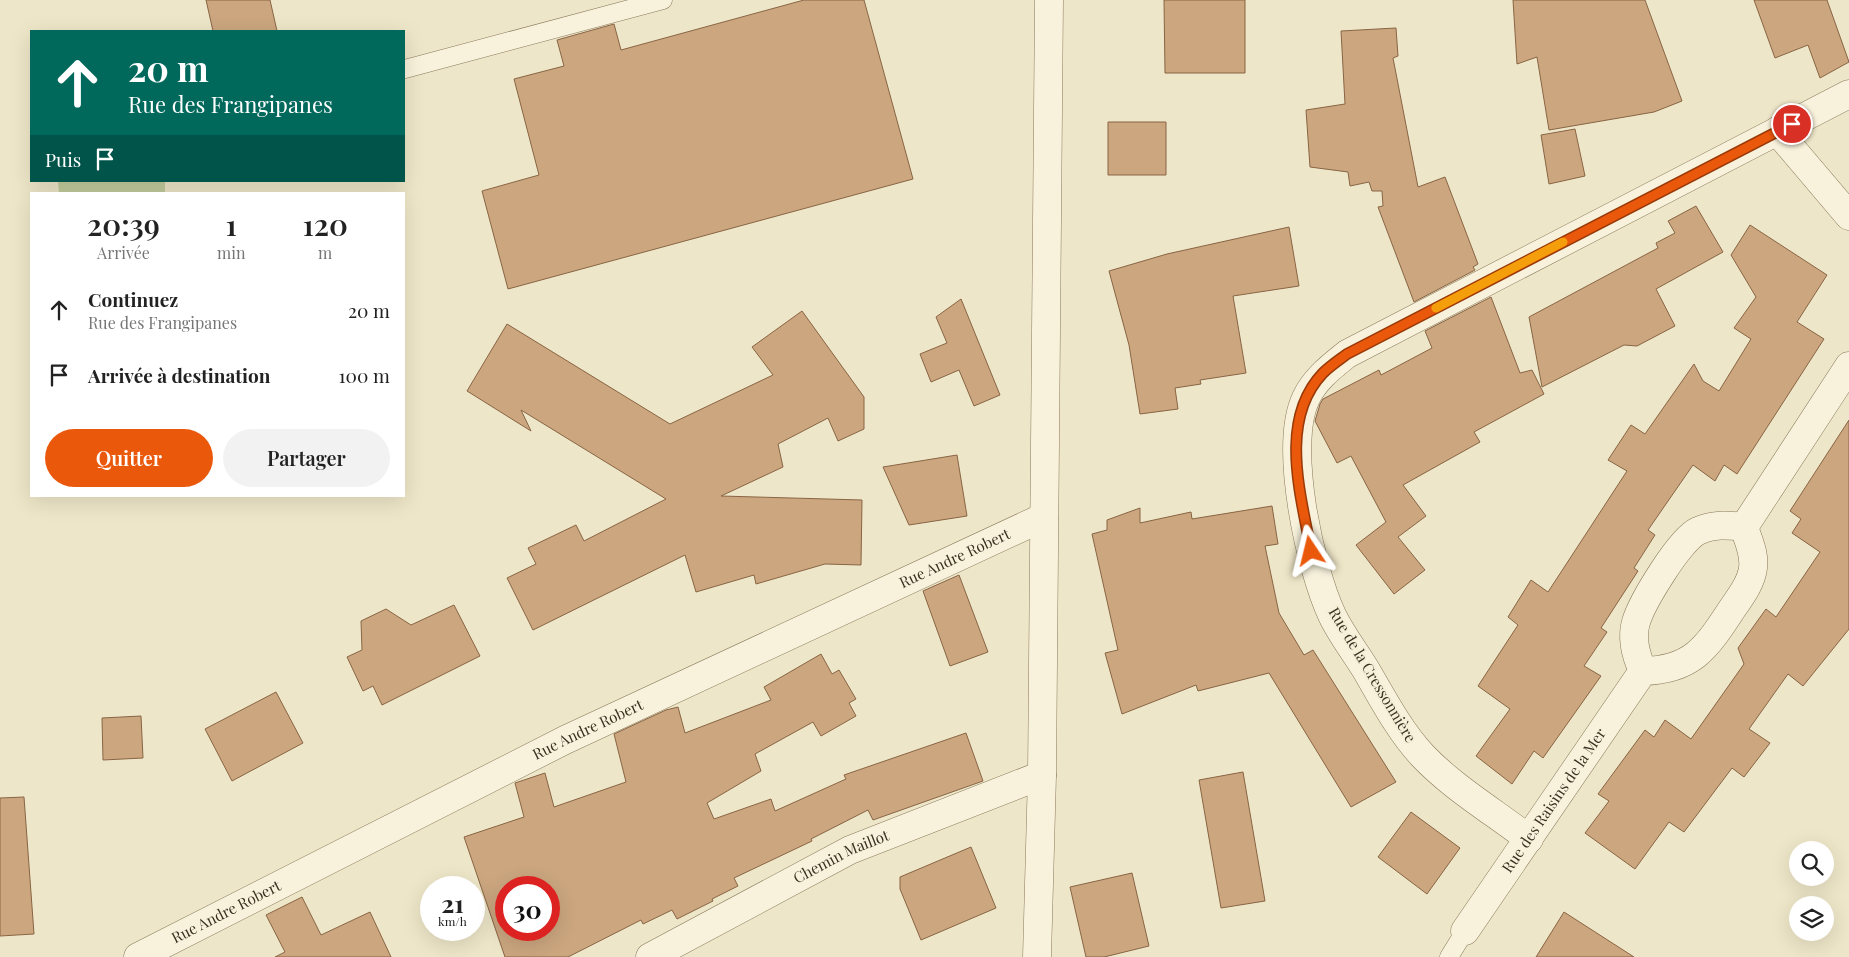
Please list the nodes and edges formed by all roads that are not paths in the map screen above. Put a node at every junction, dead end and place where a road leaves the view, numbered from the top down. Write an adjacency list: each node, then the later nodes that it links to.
1 (663, 0): 3 (lane)
2 (1049, 0): 8 (street)
3 (405, 69)
4 (1849, 94): 5 (street, Rue de la Cressonnière)
5 (1777, 131): 6 (street); 12 (street, Rue de la Cressonnière)
6 (1849, 216)
7 (1849, 366): 9 (street)
8 (1044, 517): 11 (street); 14 (street, Rue Andre Robert)
9 (1744, 527): 10 (street); 10 (street)
10 (1643, 671): 12 (street, Rue des Raisins de la Mer)
11 (1042, 775): 15 (street, Chemin Maillot); 16 (street)
12 (1529, 839): 13 (street, Rue des Raisins de la Mer)
13 (1465, 931): 17 (lane)
14 (138, 957)
15 (650, 957)
16 (1037, 957)
17 (1449, 957)

